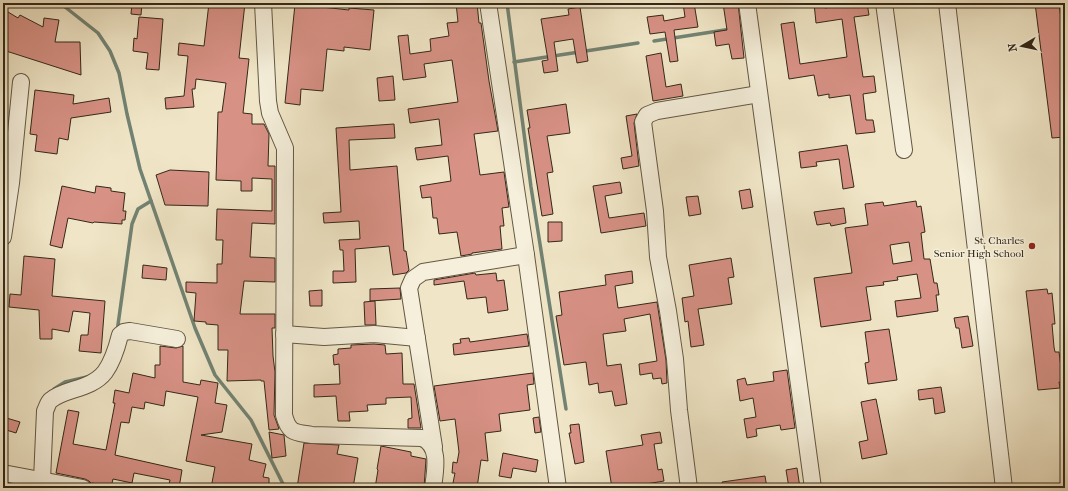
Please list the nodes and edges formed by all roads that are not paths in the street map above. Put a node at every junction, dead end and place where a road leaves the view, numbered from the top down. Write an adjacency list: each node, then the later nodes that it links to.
1 (263, 3): 11 (street)
2 (488, 3): 10 (street)
3 (747, 3): 7 (street)
4 (884, 3): 8 (street)
5 (947, 3): 22 (street)
6 (21, 82): 9 (street)
7 (759, 94): 20 (street); 21 (street)
8 (904, 150)
9 (3, 237)
10 (526, 255): 12 (street); 19 (street)
11 (284, 334): 12 (street); 14 (street)
12 (417, 338): 14 (street)
13 (177, 340): 16 (street)
14 (434, 447): 18 (street)
15 (3, 473): 16 (street)
16 (42, 480): 17 (street)
17 (83, 488)
18 (433, 488)
19 (558, 488)
20 (689, 488)
21 (813, 488)
22 (1004, 488)

